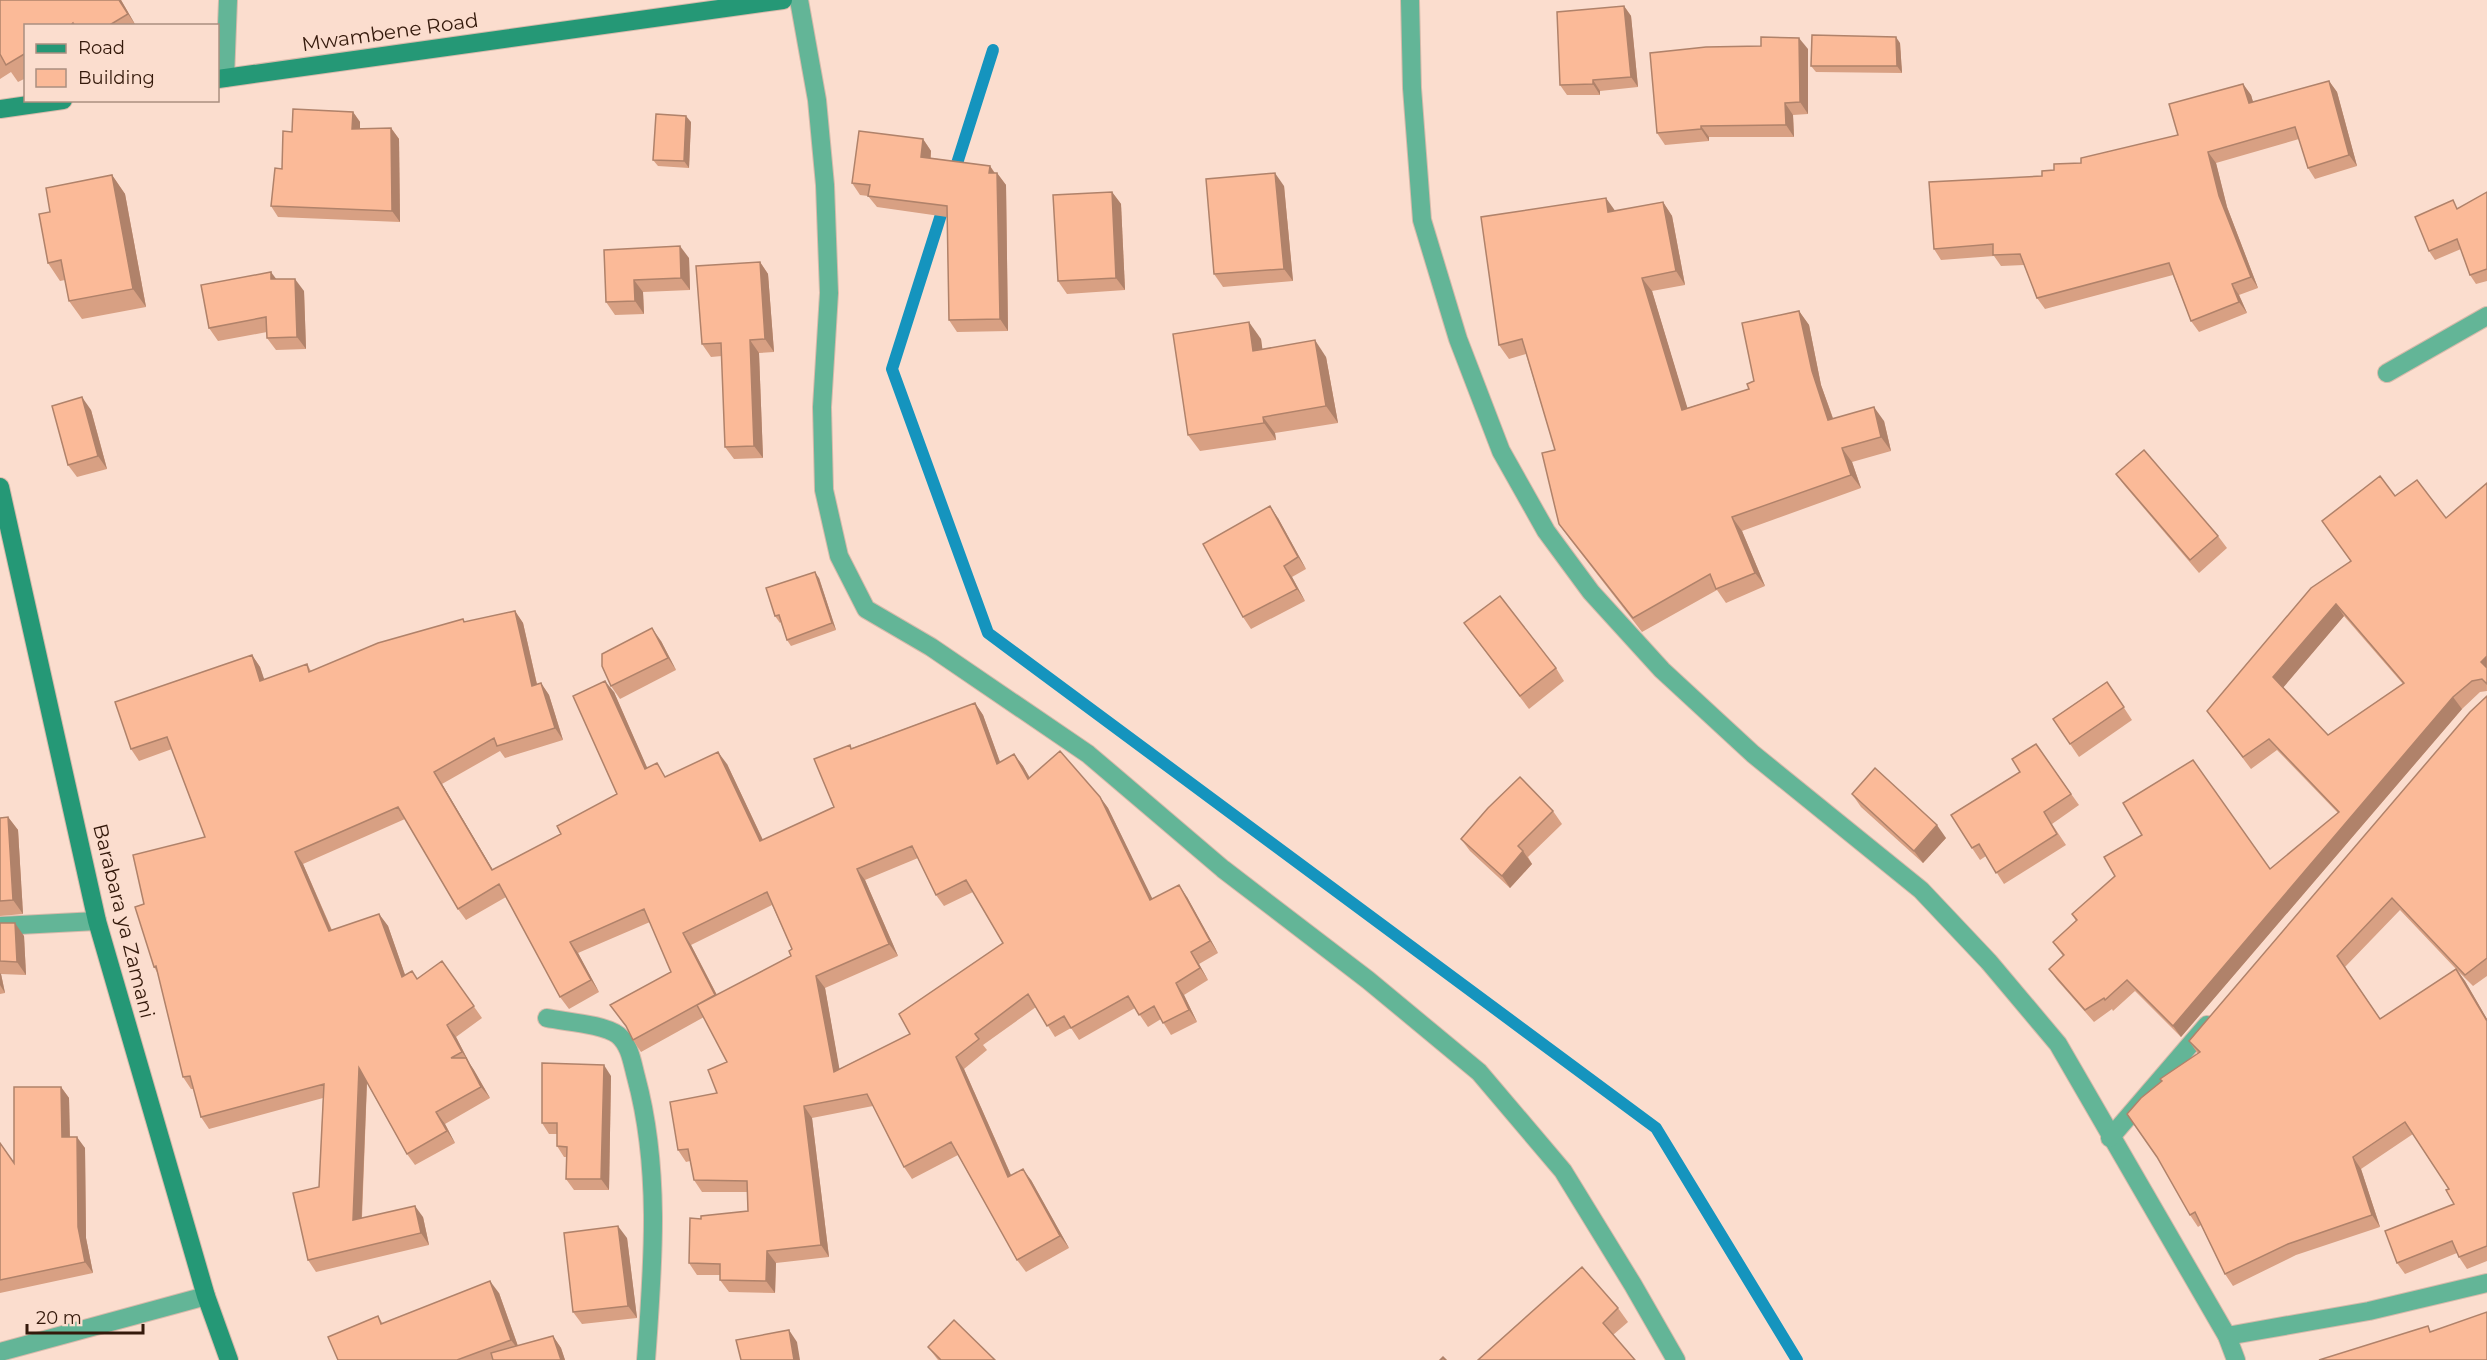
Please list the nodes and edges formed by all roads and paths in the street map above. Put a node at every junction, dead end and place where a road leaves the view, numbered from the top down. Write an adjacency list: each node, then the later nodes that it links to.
1 (228, 0): 5 (street)
2 (783, 0): 5 (street, Mwambene Road)
3 (799, 0): 22 (street)
4 (1410, 0): 15 (street)
5 (221, 79)
6 (49, 102): 7 (street)
7 (0, 109)
8 (2487, 316): 9 (street)
9 (2388, 373)
10 (0, 487): 11 (street, Barabara ya Zamani)
11 (97, 921): 12 (street); 17 (street, Barabara ya Zamani)
12 (0, 926)
13 (2217, 1012): 15 (street)
14 (547, 1018): 21 (street)
15 (2110, 1138): 18 (street)
16 (2487, 1283): 18 (street)
17 (206, 1296): 19 (street); 20 (street, Barabara ya Zamani)
18 (2227, 1336): 23 (street)
19 (0, 1352)
20 (229, 1360)
21 (646, 1360)
22 (1676, 1360)
23 (2236, 1360)

